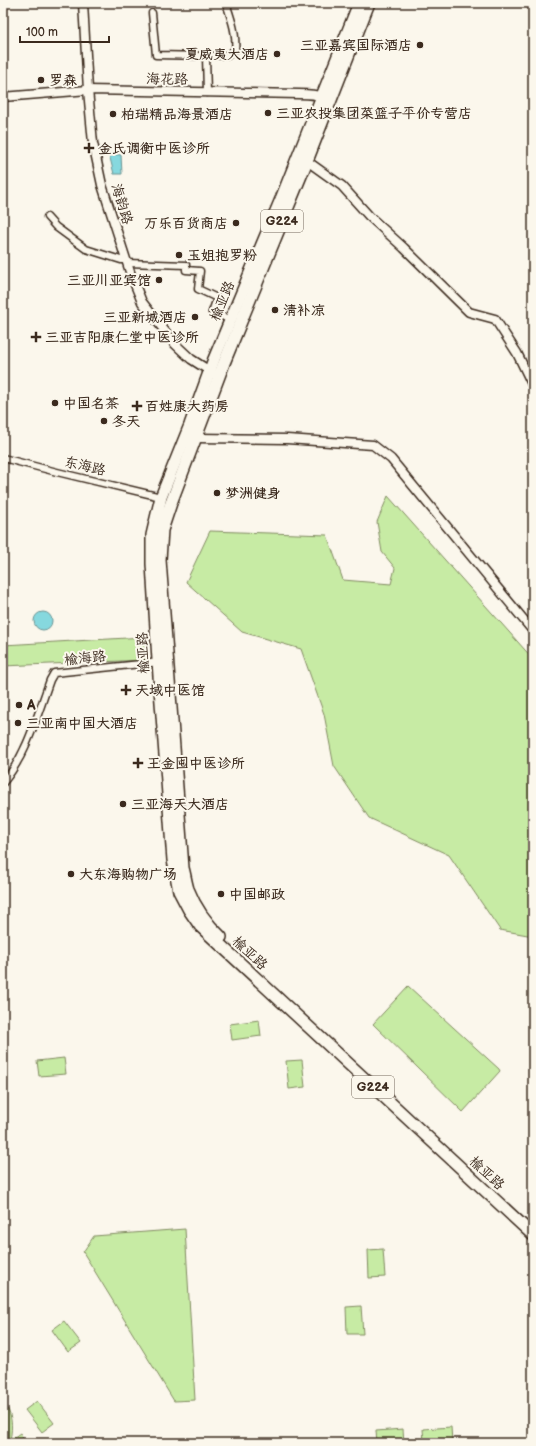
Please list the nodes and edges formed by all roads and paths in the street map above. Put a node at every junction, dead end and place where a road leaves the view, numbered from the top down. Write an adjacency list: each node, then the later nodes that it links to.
1 (83, 3): 7 (street, 海韵路)
2 (226, 3): 6 (street)
3 (359, 3): 10 (highway, 榆亚路 / G224)
4 (369, 3): 10 (highway, 榆亚路 / G224)
5 (152, 13): 6 (street)
6 (206, 56): 8 (street)
7 (88, 90): 8 (street, 海花路); 9 (street, 海花路); 13 (street, 海韵路)
8 (207, 93): 10 (street, 海花路)
9 (3, 97)
10 (326, 99): 11 (highway, 榆亚路 / G224); 14 (highway, 榆亚路 / G224)
11 (307, 162): 15 (highway, 榆亚路 / G224); 16 (street)
12 (47, 218): 13 (street)
13 (126, 261): 14 (street); 15 (street, 海韵路)
14 (230, 320): 15 (highway, 榆亚路 / G224)
15 (215, 374): 17 (highway, 榆亚路 / G224); 19 (highway, 榆亚路 / G224)
16 (533, 386)
17 (196, 438): 20 (street); 21 (highway, 榆亚路 / G224)
18 (3, 458): 19 (street, 东海路)
19 (161, 497): 21 (highway, 榆亚路 / G224)
20 (533, 631)
21 (163, 662): 22 (street, 榆海路); 23 (highway, 榆亚路 / G224); 24 (highway, 榆亚路 / G224)
22 (3, 783)
23 (533, 1226)
24 (533, 1235)

